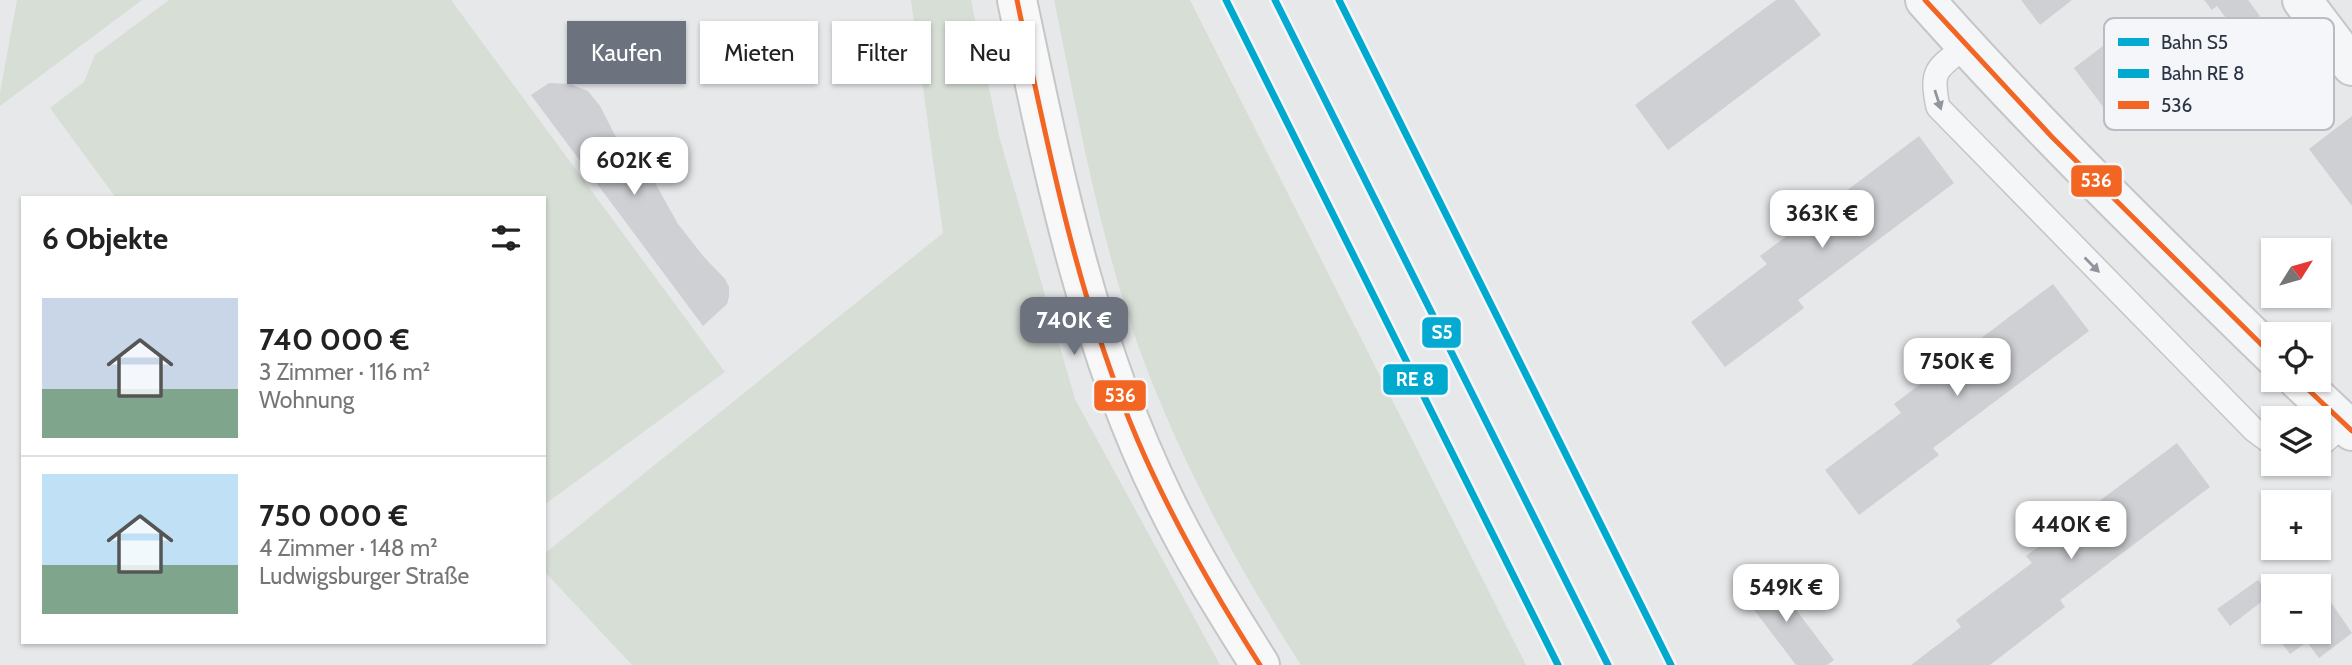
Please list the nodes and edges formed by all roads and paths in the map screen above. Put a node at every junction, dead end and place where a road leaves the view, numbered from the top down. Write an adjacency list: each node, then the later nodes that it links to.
1 (1017, 0): 12 (main road)
2 (1924, 0): 6 (street)
3 (2302, 0): 4 (street)
4 (2316, 18)
5 (2334, 42): 7 (street)
6 (1966, 46): 8 (street); 11 (lane, one-way to 11)
7 (2352, 66)
8 (2261, 344)
9 (2307, 392): 10 (street)
10 (2338, 434)
11 (2261, 435)
12 (1260, 665)

